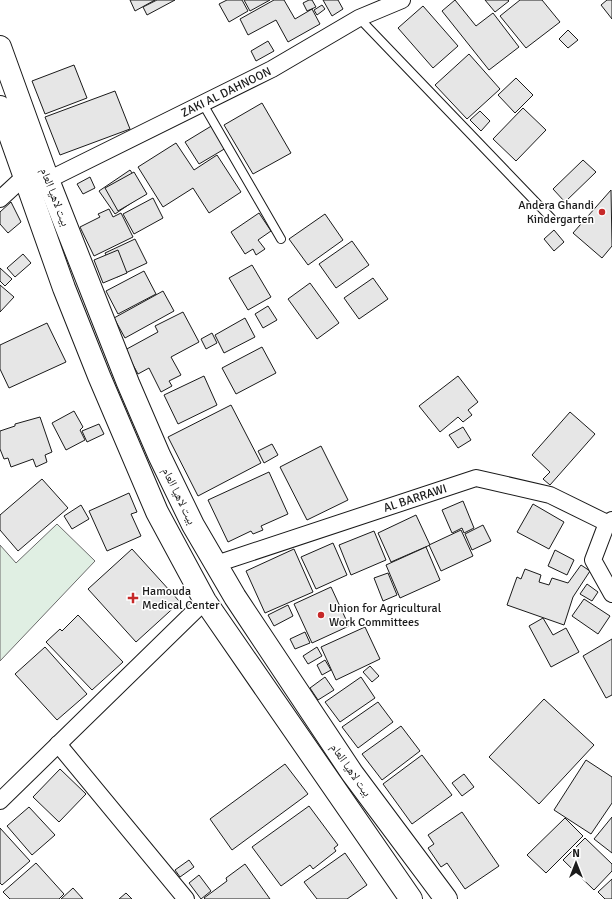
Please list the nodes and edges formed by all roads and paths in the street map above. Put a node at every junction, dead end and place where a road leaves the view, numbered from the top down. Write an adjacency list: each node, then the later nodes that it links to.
1 (402, 0): 2 (street, ZAKI AL DAHNOON)
2 (359, 18): 4 (street, ZAKI AL DAHNOON); 9 (lane)
3 (0, 47): 7 (main road, بيت لاهيا العام)
4 (203, 104): 7 (street, ZAKI AL DAHNOON); 10 (lane)
5 (0, 106): 6 (main road, بيت لاهيا العام)
6 (24, 177): 8 (street); 14 (main road, بيت لاهيا العام)
7 (48, 180): 12 (main road, بيت لاهيا العام)
8 (0, 198)
9 (551, 218)
10 (281, 239)
11 (609, 521): 12 (street, AL BARRAWI); 13 (street)
12 (216, 564): 19 (main road, بيت لاهيا العام)
13 (612, 594)
14 (205, 601): 15 (street); 18 (main road, بيت لاهيا العام)
15 (58, 744): 16 (street); 17 (street)
16 (0, 801)
17 (186, 899)
18 (411, 899)
19 (446, 899)

